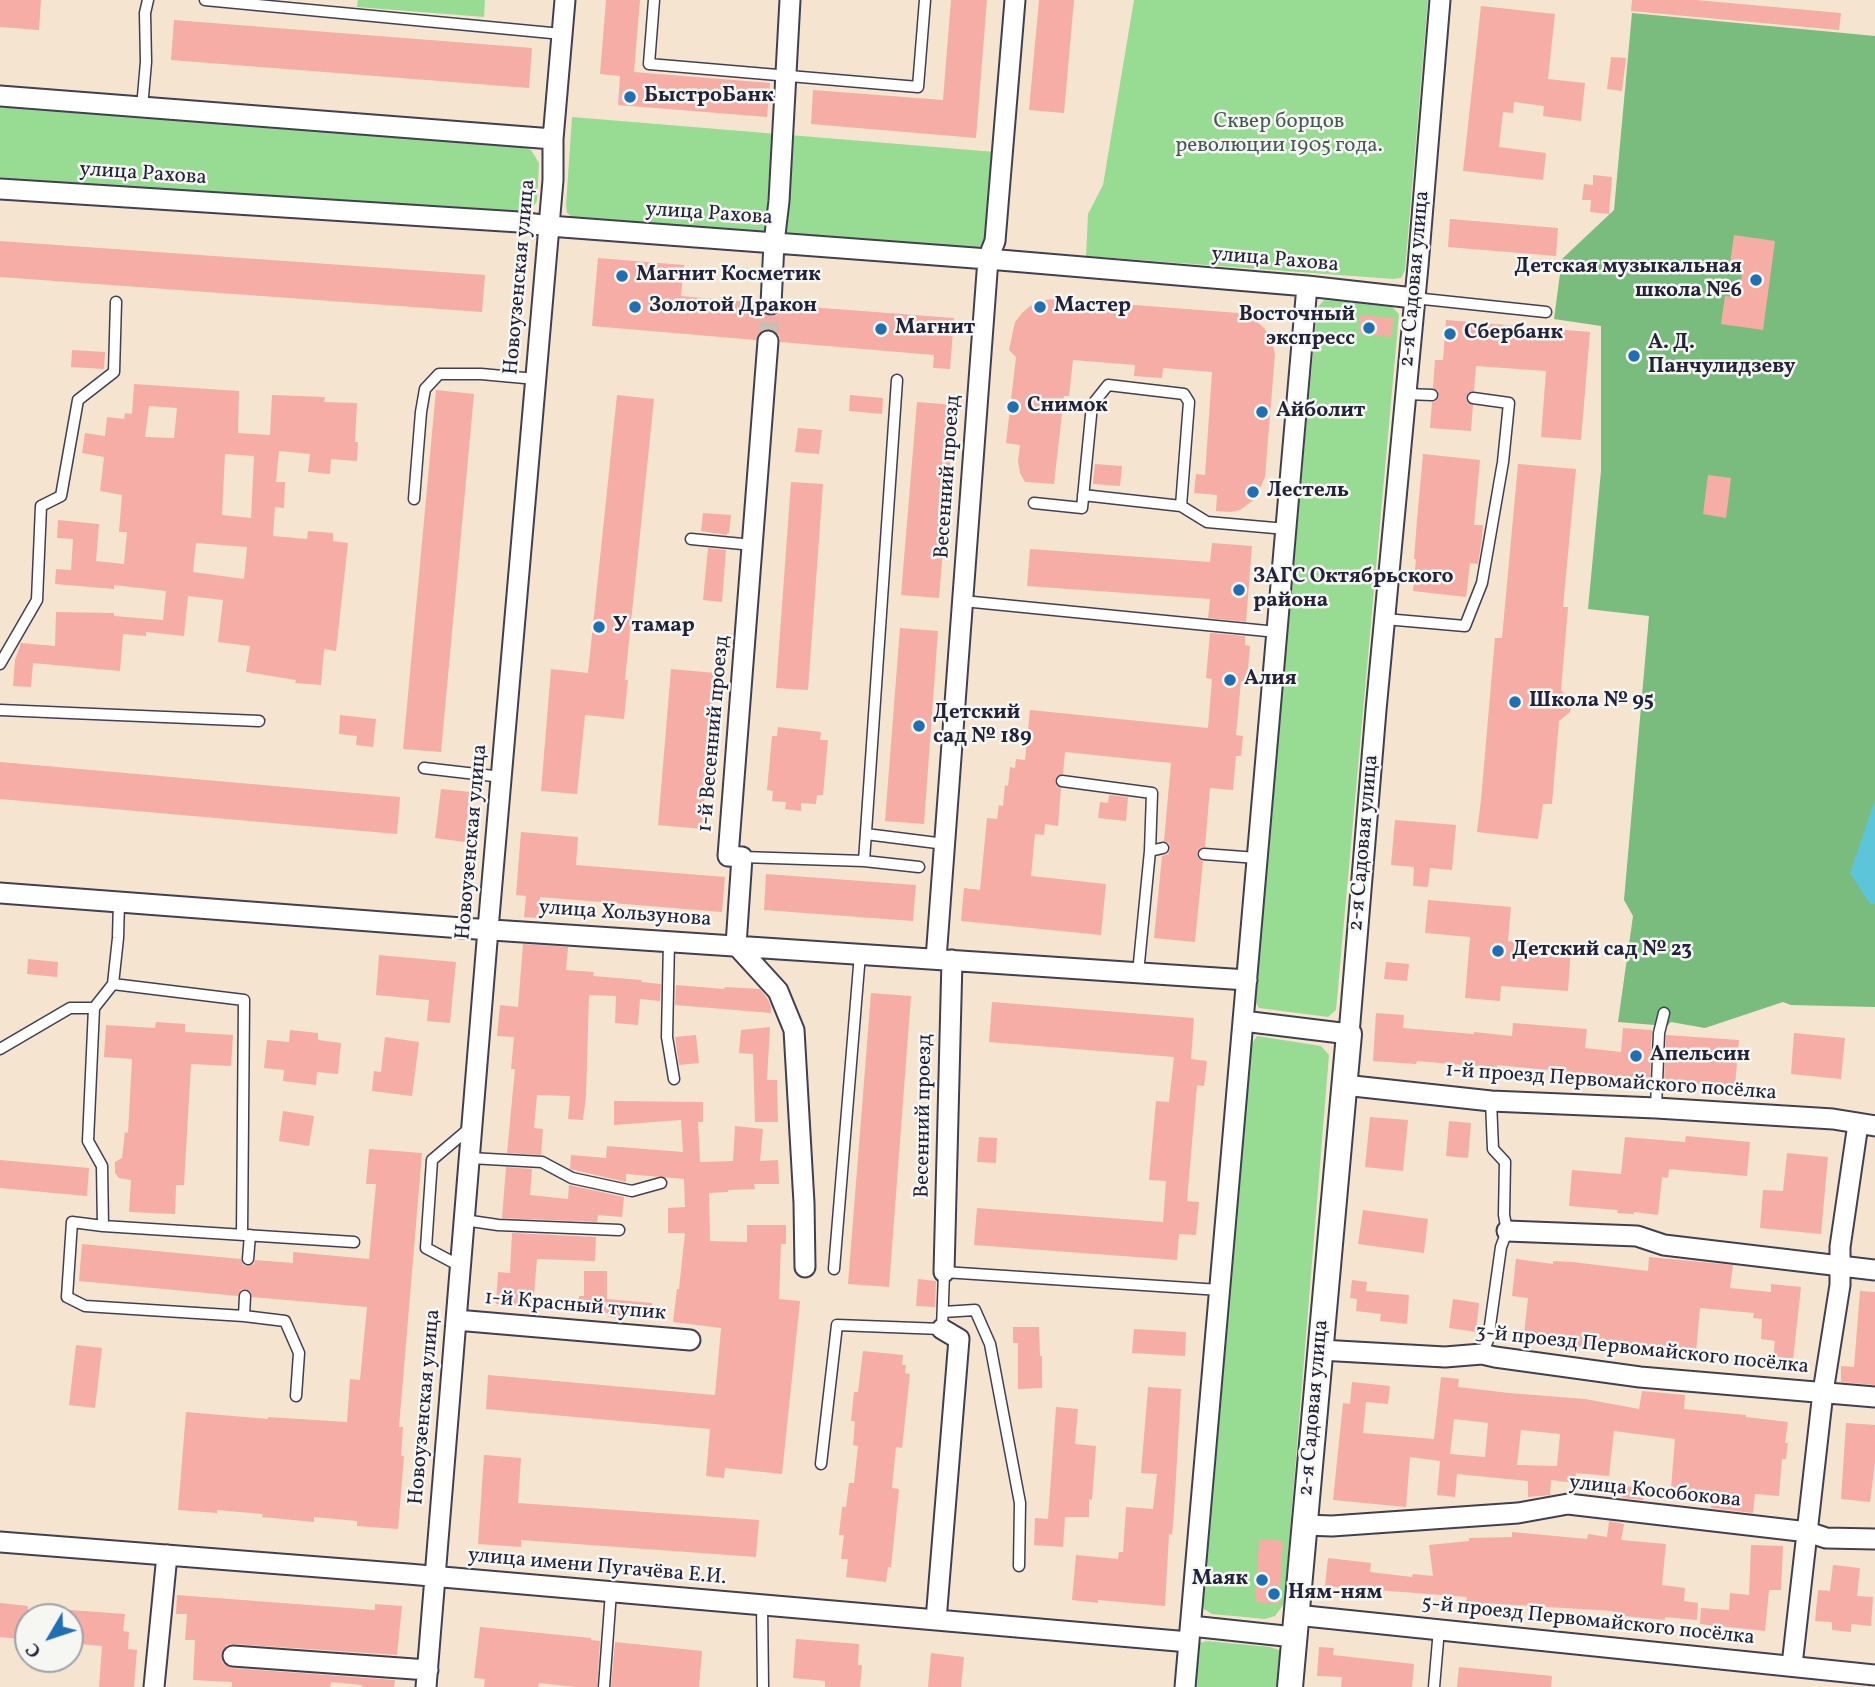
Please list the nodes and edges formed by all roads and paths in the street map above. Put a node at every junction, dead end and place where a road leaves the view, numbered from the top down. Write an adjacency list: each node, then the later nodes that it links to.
1 (148, 0): 12 (lane)
2 (205, 0): 9 (lane)
3 (565, 0): 9 (street, Новоузенская улица)
4 (654, 0): 10 (lane)
5 (790, 0): 10 (street)
6 (925, 0): 10 (lane)
7 (1015, 0): 17 (street, Весенний проезд)
8 (1440, 0): 19 (street, 2-я Садовая улица)
9 (562, 34): 13 (street, Новоузенская улица)
10 (787, 76): 16 (street)
11 (0, 96): 12 (street)
12 (142, 107): 13 (street)
13 (553, 139): 15 (street, Новоузенская улица)
14 (0, 189): 15 (street, улица Рахова)
15 (549, 226): 16 (street, улица Рахова); 24 (street, Новоузенская улица)
16 (774, 243): 17 (street, улица Рахова); 21 (street)
17 (988, 258): 18 (street, улица Рахова); 36 (street, Весенний проезд)
18 (1307, 286): 19 (street, улица Рахова); 33 (street)
19 (1414, 298): 22 (lane); 26 (street, 2-я Садовая улица)
20 (116, 302): 39 (lane)
21 (771, 303)
22 (1546, 312)
23 (768, 341): 35 (street, 1-й Весенний проезд)
24 (536, 379): 30 (lane); 43 (street, Новоузенская улица)
25 (897, 380): 45 (lane)
26 (1406, 394): 27 (lane); 37 (street, 2-я Садовая улица)
27 (1432, 395)
28 (1474, 398): 37 (lane)
29 (1083, 495): 31 (lane); 32 (lane); 32 (lane)
30 (414, 499)
31 (1034, 503)
32 (1181, 506): 33 (lane)
33 (1286, 529): 38 (street)
34 (691, 539): 35 (lane)
35 (753, 545): 50 (street, 1-й Весенний проезд)
36 (963, 601): 38 (lane); 46 (street, Весенний проезд)
37 (1385, 619): 67 (street, 2-я Садовая улица)
38 (1277, 632): 51 (street)
39 (0, 664)
40 (0, 710): 41 (lane)
41 (259, 721)
42 (424, 768): 43 (lane)
43 (502, 777): 56 (street, Новоузенская улица)
44 (1062, 781): 48 (lane)
45 (866, 834): 46 (lane); 52 (lane)
46 (945, 844): 60 (street, Весенний проезд)
47 (1163, 848): 48 (lane)
48 (1150, 851): 61 (lane)
49 (1204, 854): 51 (lane)
50 (742, 857): 52 (lane); 58 (street)
51 (1257, 858): 62 (street)
52 (864, 861): 53 (lane)
53 (919, 867)
54 (0, 892): 55 (street, улица Хользунова)
55 (119, 902): 56 (street, улица Хользунова); 63 (lane)
56 (488, 929): 57 (street, улица Хользунова); 74 (street, Новоузенская улица)
57 (669, 941): 58 (street, улица Хользунова); 69 (lane)
58 (736, 945): 59 (street, улица Хользунова); 85 (street)
59 (860, 954): 60 (street, улица Хользунова); 87 (lane)
60 (944, 960): 61 (street, улица Хользунова); 89 (street, Весенний проезд)
61 (1138, 973): 62 (street, улица Хользунова)
62 (1247, 980): 66 (street)
63 (113, 984): 64 (lane); 81 (lane)
64 (94, 1008): 68 (lane); 78 (lane)
65 (1664, 1013): 72 (lane)
66 (1243, 1021): 67 (street); 90 (street)
67 (1349, 1034): 70 (street, 2-я Садовая улица)
68 (0, 1049)
69 (674, 1079)
70 (1344, 1086): 71 (street, 1-й проезд Первомайского посёлка); 96 (street, 2-я Садовая улица)
71 (1491, 1101): 72 (street, 1-й проезд Первомайского посёлка); 80 (lane)
72 (1656, 1108): 73 (street, 1-й проезд Первомайского посёлка)
73 (1866, 1125): 86 (street)
74 (472, 1126): 75 (street, Новоузенская улица); 84 (lane)
75 (470, 1158): 76 (lane); 77 (street, Новоузенская улица)
76 (661, 1183)
77 (464, 1220): 79 (lane); 84 (street, Новоузенская улица)
78 (103, 1226): 81 (lane); 92 (lane)
79 (619, 1230)
80 (1507, 1231): 86 (street); 97 (lane)
81 (246, 1235): 82 (lane); 83 (lane)
82 (354, 1242)
83 (248, 1259)
84 (461, 1266): 93 (street, Новоузенская улица)
85 (806, 1266)
86 (1840, 1266): 88 (street); 98 (street)
87 (834, 1269)
88 (1875, 1270)
89 (944, 1272): 90 (lane); 94 (lane)
90 (1220, 1290): 114 (street)
91 (245, 1296): 92 (lane)
92 (244, 1316): 99 (lane)
93 (456, 1320): 95 (street, 1-й Красный тупик); 108 (street, Новоузенская улица)
94 (942, 1321): 101 (lane); 107 (lane); 111 (street)
95 (690, 1340)
96 (1320, 1350): 97 (street, 3-й проезд Первомайского посёлка); 102 (street, 2-я Садовая улица)
97 (1482, 1354): 98 (street, 3-й проезд Первомайского посёлка)
98 (1823, 1392): 100 (street, 3-й проезд Первомайского посёлка); 103 (street)
99 (296, 1396)
100 (1875, 1397)
101 (821, 1464)
102 (1304, 1525): 103 (street, улица Кособокова); 112 (street, 2-я Садовая улица)
103 (1808, 1532): 104 (street, улица Кособокова); 116 (street)
104 (1875, 1539)
105 (0, 1542): 106 (street, улица имени Пугачёва Е.И.)
106 (167, 1555): 108 (street, улица имени Пугачёва Е.И.); 119 (street)
107 (1019, 1566)
108 (435, 1577): 109 (street, улица имени Пугачёва Е.И.); 118 (street, Новоузенская улица)
109 (611, 1592): 110 (street, улица имени Пугачёва Е.И.); 120 (lane)
110 (762, 1605): 111 (street, улица имени Пугачёва Е.И.); 121 (lane)
111 (936, 1620): 114 (street, улица имени Пугачёва Е.И.)
112 (1295, 1626): 113 (street, 5-й проезд Первомайского посёлка); 114 (street, 5-й проезд Первомайского посёлка); 123 (street, 2-я Садовая улица)
113 (1439, 1629): 116 (street, 5-й проезд Первомайского посёлка); 124 (lane)
114 (1190, 1634): 122 (street)
115 (233, 1656): 118 (street)
116 (1792, 1665): 117 (street, 5-й проезд Первомайского посёлка)
117 (1875, 1675)
118 (427, 1678)
119 (154, 1687)
120 (604, 1687)
121 (763, 1687)
122 (1185, 1687)
123 (1290, 1687)
124 (1434, 1687)

